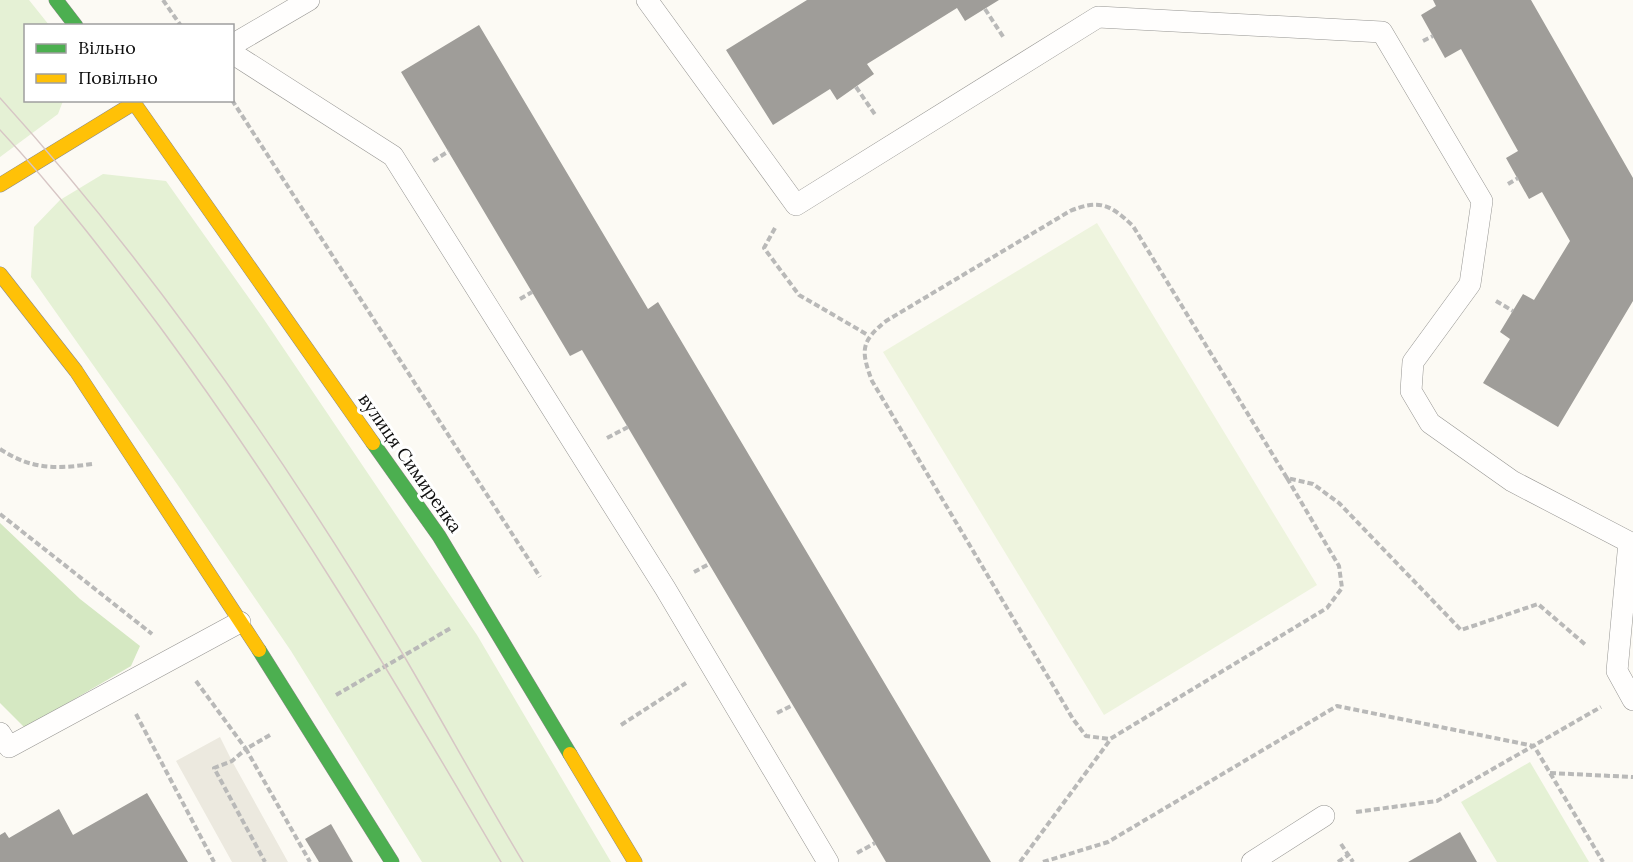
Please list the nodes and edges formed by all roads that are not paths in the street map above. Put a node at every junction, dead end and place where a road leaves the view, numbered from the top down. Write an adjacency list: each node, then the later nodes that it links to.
1 (56, 0): 4 (street)
2 (309, 0): 5 (lane)
3 (647, 0): 11 (lane)
4 (74, 24)
5 (234, 44)
6 (234, 53): 18 (lane)
7 (133, 102): 9 (street)
8 (136, 102): 17 (street, вулиця Симиренка)
9 (0, 185)
10 (0, 274): 12 (street)
11 (1631, 540): 13 (lane)
12 (240, 622): 14 (lane); 16 (street)
13 (1630, 696)
14 (3, 744)
15 (1324, 816): 19 (lane)
16 (392, 862)
17 (635, 862)
18 (828, 862)
19 (1252, 862)

